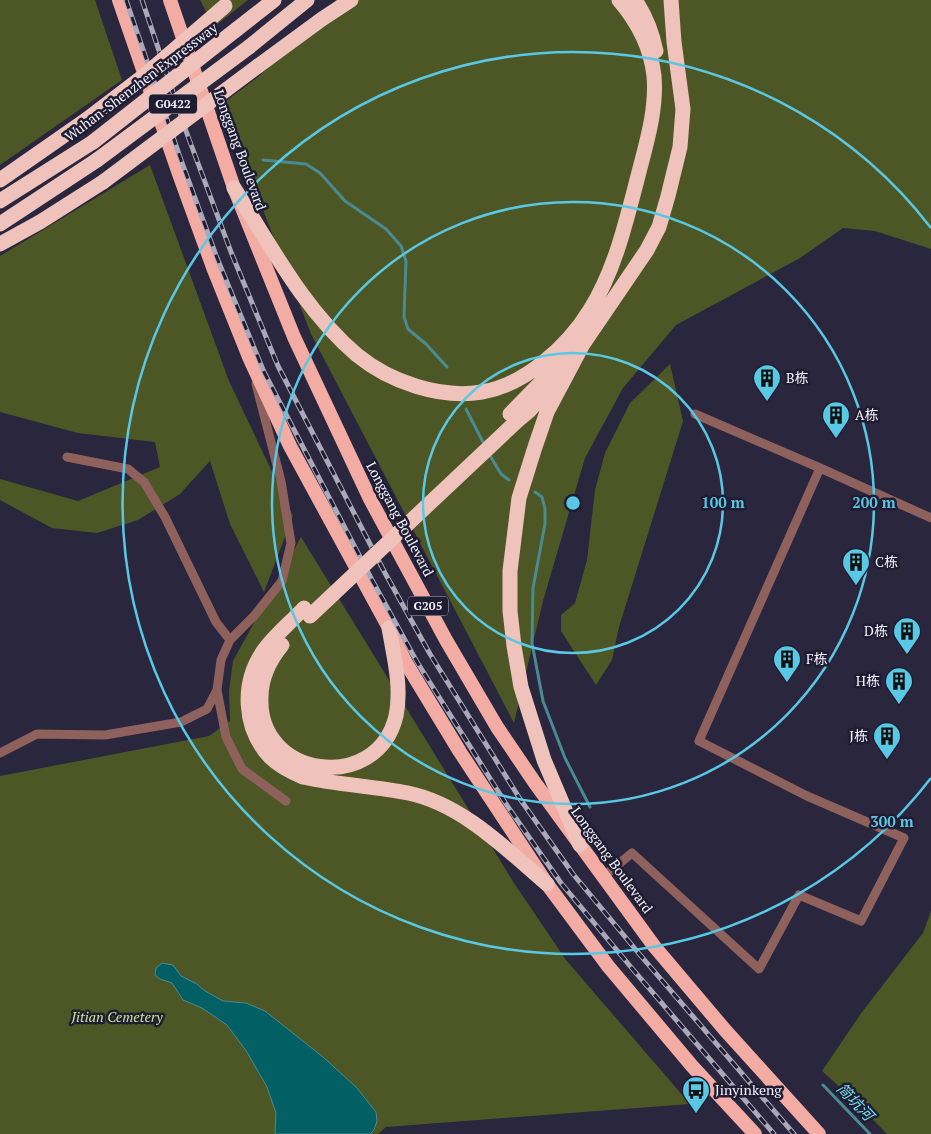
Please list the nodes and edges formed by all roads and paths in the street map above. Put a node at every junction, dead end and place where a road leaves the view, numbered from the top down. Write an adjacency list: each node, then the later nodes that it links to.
1 (119, 0): 20 (highway)
2 (170, 0): 14 (highway, Longgang Boulevard / G205)
3 (274, 0): 15 (highway, Wuhan-Shenzhen Expressway / G0422, bridge)
4 (307, 0): 16 (highway, G0422, bridge)
5 (351, 0): 17 (highway, bridge)
6 (619, 0): 12 (highway)
7 (635, 0): 12 (highway)
8 (661, 0): 11 (highway)
9 (671, 0): 11 (highway)
10 (228, 3): 13 (highway, bridge)
11 (674, 42): 19 (highway)
12 (656, 99): 18 (highway)
13 (0, 180)
14 (234, 188): 18 (highway); 32 (highway, Longgang Boulevard / G205)
15 (0, 201)
16 (0, 224)
17 (0, 244)
18 (589, 311): 22 (highway)
19 (582, 346): 22 (highway); 32 (highway)
20 (249, 357): 27 (highway); 28 (street)
21 (695, 414): 24 (street)
22 (514, 418): 26 (highway, bridge)
23 (66, 457): 28 (street)
24 (820, 468): 25 (street); 33 (street)
25 (931, 518)
26 (307, 612): 27 (highway); 34 (highway)
27 (389, 628): 34 (highway)
28 (230, 640): 29 (street)
29 (217, 690): 30 (street); 31 (street)
30 (0, 753)
31 (286, 802)
32 (580, 845): 33 (highway, Longgang Boulevard / G205)
33 (604, 876): 36 (highway, Longgang Boulevard / G205)
34 (547, 884): 35 (highway)
35 (755, 1134)
36 (819, 1134)

